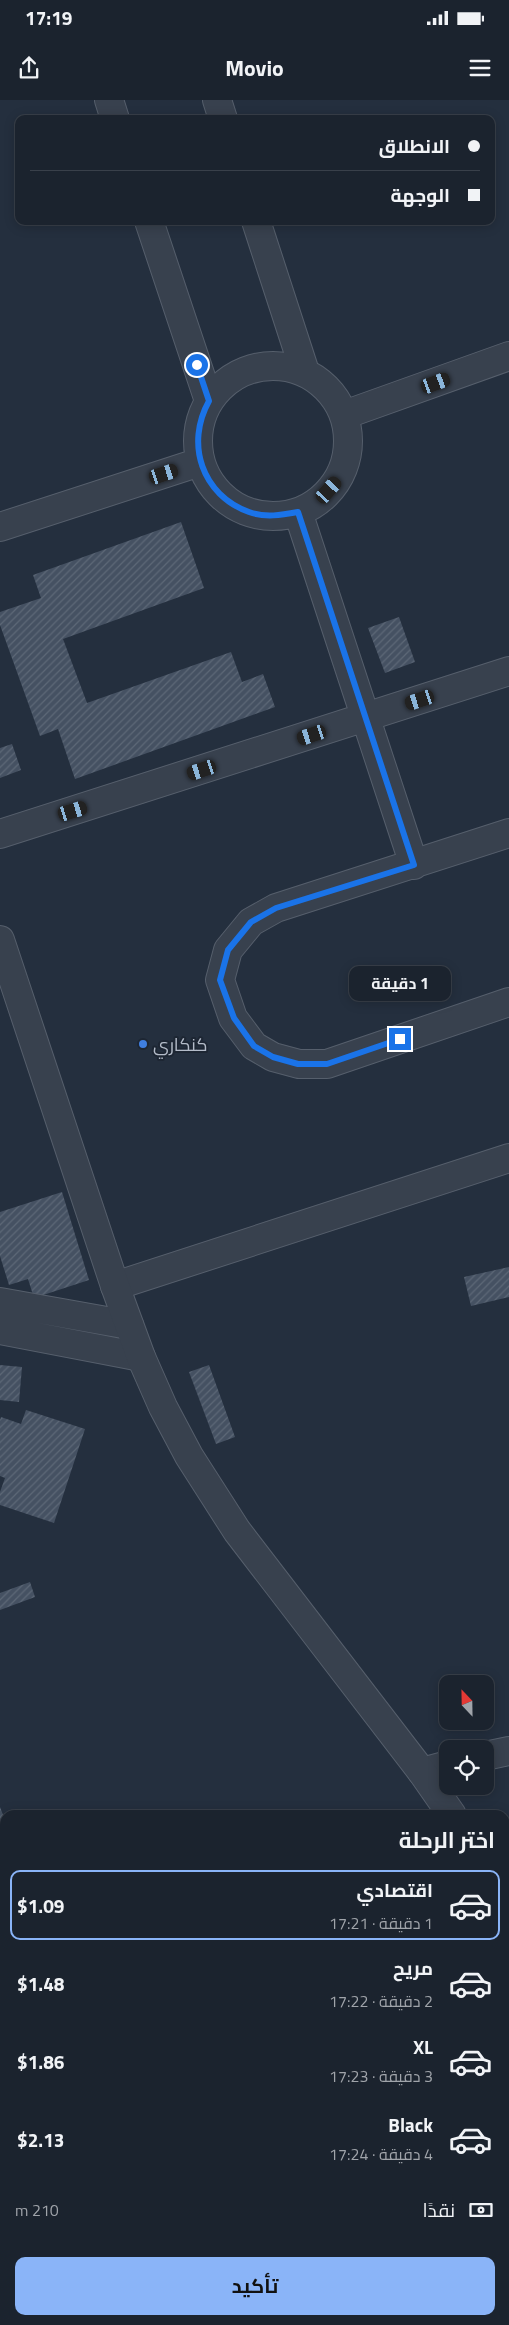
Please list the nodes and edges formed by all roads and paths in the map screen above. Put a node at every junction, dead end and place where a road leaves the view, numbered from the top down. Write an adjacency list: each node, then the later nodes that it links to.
1 (109, 100): 3 (street)
2 (217, 100): 4 (street)
3 (114, 115)
4 (222, 115)
5 (150, 225): 9 (street)
6 (257, 225): 8 (street)
7 (509, 356): 10 (street)
8 (306, 372): 9 (street); 10 (street)
9 (209, 401): 11 (street)
10 (344, 415): 12 (street)
11 (200, 462): 12 (street); 13 (street)
12 (298, 512): 15 (street)
13 (0, 527)
14 (509, 671): 15 (street)
15 (367, 718): 17 (street); 18 (street)
16 (509, 833): 18 (street)
17 (0, 834)
18 (414, 865): 20 (street)
19 (0, 940): 22 (street)
20 (509, 1002)
21 (509, 1158): 22 (street)
22 (115, 1286): 24 (street)
23 (0, 1302): 24 (street)
24 (129, 1325): 26 (street)
25 (0, 1330): 26 (street)
26 (141, 1357): 29 (street)
27 (509, 1750): 28 (street)
28 (494, 1754)
29 (435, 1768): 30 (street)
30 (450, 1810)

